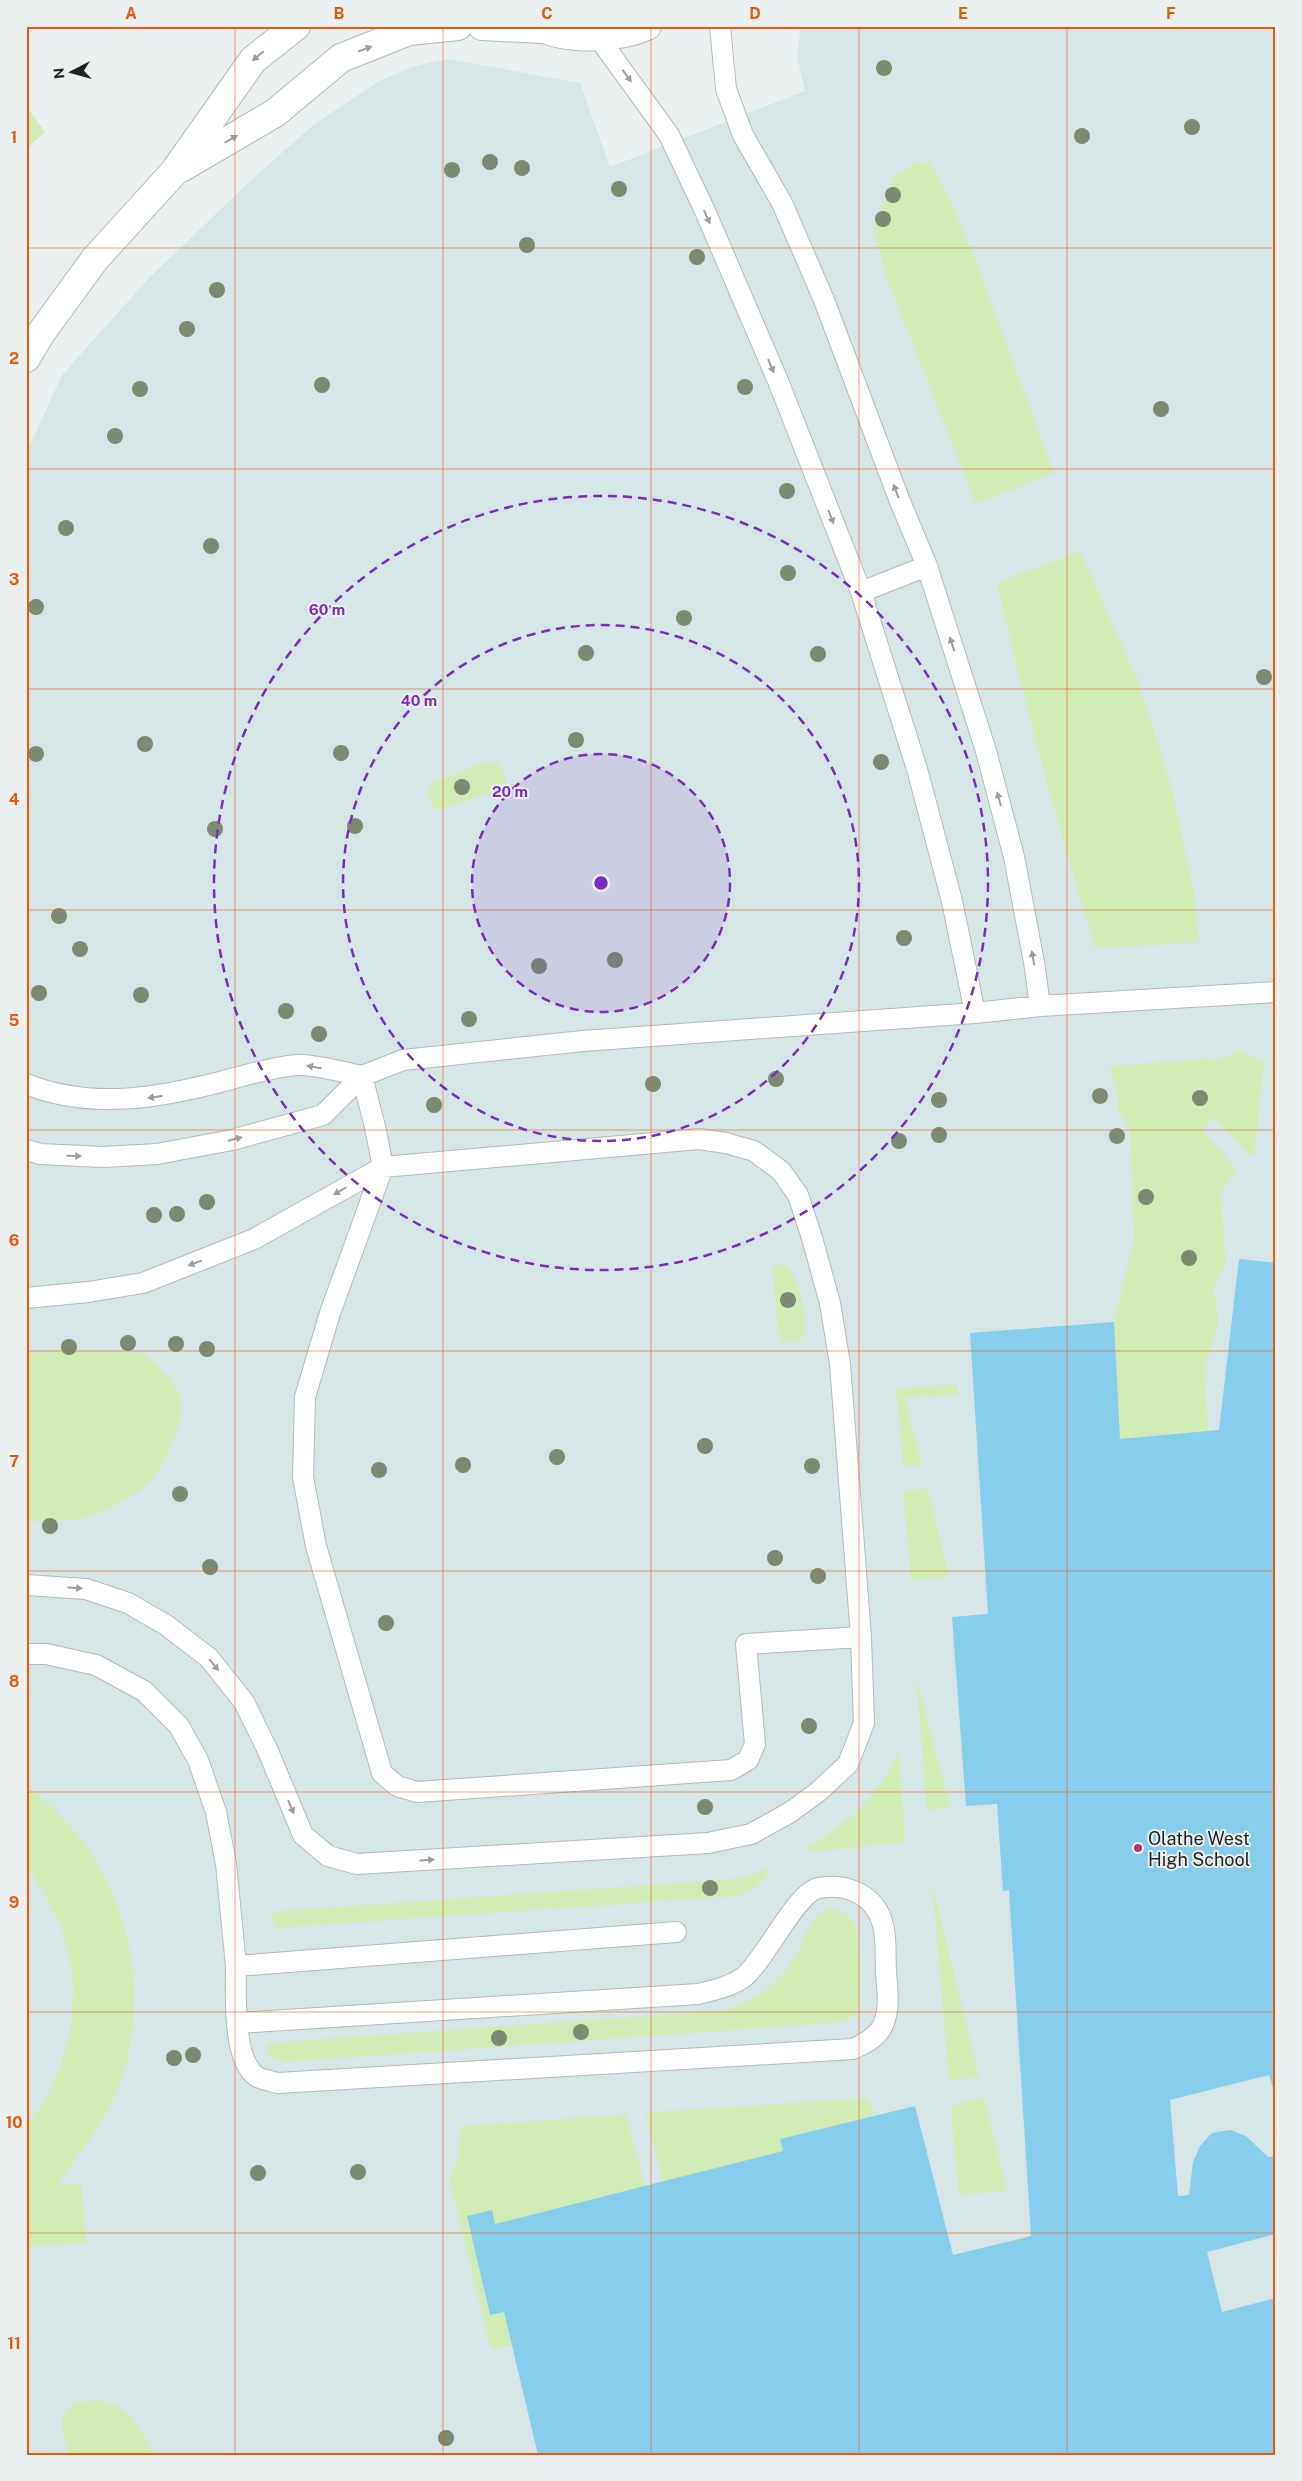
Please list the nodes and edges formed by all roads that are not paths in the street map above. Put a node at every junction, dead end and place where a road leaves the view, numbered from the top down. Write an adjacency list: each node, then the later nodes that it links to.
1 (296, 26): 8 (street, one-way to 8)
2 (458, 26): 8 (street, one-way to 2)
3 (482, 26): 6 (street)
4 (647, 26): 7 (street)
5 (720, 26): 10 (lane, one-way to 5)
6 (540, 28): 7 (street)
7 (598, 37): 11 (lane, one-way to 11)
8 (174, 172): 9 (street)
9 (26, 358)
10 (927, 566): 11 (lane); 13 (lane, one-way to 10)
11 (861, 592): 14 (lane)
12 (1276, 992): 13 (lane)
13 (1040, 1006): 14 (lane)
14 (975, 1013): 15 (lane)
15 (362, 1076): 16 (lane, one-way to 16); 17 (lane, one-way to 15); 18 (lane)
16 (26, 1084)
17 (26, 1150)
18 (383, 1167): 19 (lane, one-way to 19); 21 (lane); 21 (lane)
19 (26, 1298)
20 (26, 1585): 21 (lane, one-way to 21)
21 (861, 1636)
22 (26, 1654): 24 (lane)
23 (676, 1932): 24 (lane)
24 (236, 1966): 25 (lane)
25 (237, 2023): 25 (lane)

